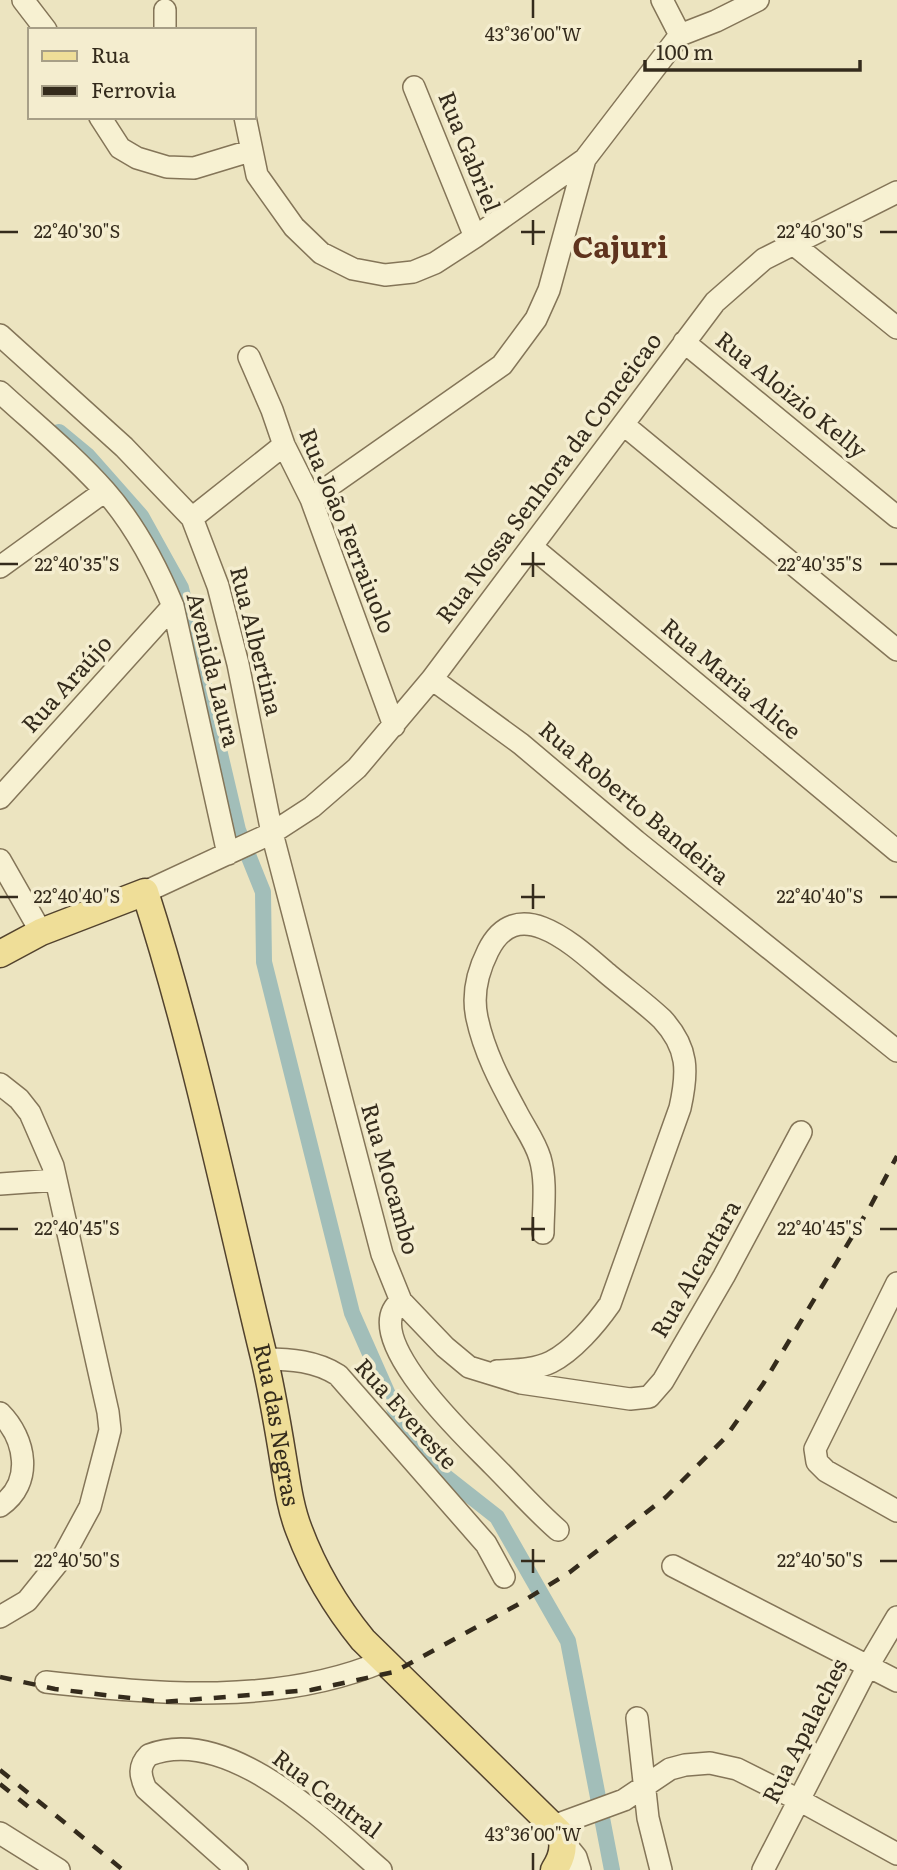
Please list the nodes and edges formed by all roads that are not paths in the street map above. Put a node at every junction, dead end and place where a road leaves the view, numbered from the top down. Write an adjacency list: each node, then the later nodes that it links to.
1 (23, 0): 4 (street)
2 (662, 0): 5 (street)
3 (758, 0): 5 (street)
4 (44, 28)
5 (680, 35): 10 (street)
6 (414, 87): 12 (street, Rua Gabriel)
7 (101, 119): 9 (street)
8 (245, 119): 9 (street)
9 (250, 151): 12 (street)
10 (585, 159): 12 (street); 22 (street)
11 (897, 191): 13 (street, Rua Nossa Senhora da Conceicao)
12 (475, 237)
13 (792, 243): 14 (street); 16 (street, Rua Nossa Senhora da Conceicao)
14 (897, 328)
15 (0, 335): 24 (street, Rua Albertina)
16 (684, 342): 19 (street, Rua Nossa Senhora da Conceicao); 23 (street, Rua Aloizio Kelly)
17 (249, 357): 20 (street, Rua João Ferraiuolo)
18 (0, 392): 21 (street, Avenida Laura)
19 (624, 425): 25 (street, Rua Nossa Senhora da Conceicao); 28 (street)
20 (284, 445): 22 (street, Rua João Ferraiuolo); 24 (street)
21 (105, 491): 26 (street); 27 (street, Avenida Laura)
22 (310, 499): 30 (street, Rua João Ferraiuolo)
23 (897, 517)
24 (192, 518): 32 (street, Rua Albertina)
25 (532, 547): 29 (street, Rua Nossa Senhora da Conceicao); 34 (street, Rua Maria Alice)
26 (0, 568)
27 (173, 606): 31 (street, Rua Araújo); 33 (street, Avenida Laura)
28 (897, 650)
29 (432, 679): 30 (street, Rua Nossa Senhora da Conceicao); 39 (street, Rua Roberto Bandeira)
30 (394, 726): 32 (street, Rua Nossa Senhora da Conceicao)
31 (0, 798)
32 (267, 835): 33 (street, Rua Nossa Senhora da Conceicao); 46 (street, Rua Mocambo)
33 (234, 850): 36 (street, Rua Nossa Senhora da Conceicao)
34 (897, 852)
35 (0, 860): 37 (street)
36 (145, 892): 37 (main road); 47 (main road, Rua das Negras)
37 (41, 932): 38 (main road)
38 (0, 954)
39 (897, 1051)
40 (0, 1084): 42 (street)
41 (801, 1132): 49 (street, Rua Alcantara)
42 (56, 1180): 43 (street); 56 (street)
43 (0, 1184)
44 (543, 1233): 48 (street)
45 (897, 1283): 52 (street)
46 (401, 1301): 48 (street, Rua Mocambo); 53 (street)
47 (265, 1359): 55 (street, Rua Evereste); 58 (main road, Rua das Negras)
48 (481, 1372): 49 (street, Rua Mocambo)
49 (615, 1396)
50 (0, 1413): 51 (street)
51 (0, 1506)
52 (897, 1511)
53 (558, 1530)
54 (673, 1566): 59 (street)
55 (504, 1577)
56 (0, 1616)
57 (897, 1617): 59 (street, Rua Apalaches)
58 (384, 1661): 61 (street); 66 (main road, Rua das Negras)
59 (868, 1666): 60 (street); 64 (street, Rua Apalaches)
60 (897, 1681)
61 (46, 1682)
62 (636, 1718): 63 (street)
63 (645, 1786): 64 (street); 66 (street); 73 (street)
64 (799, 1800): 67 (street); 74 (street, Rua Apalaches)
65 (0, 1833): 68 (street)
66 (558, 1833): 71 (main road); 72 (street)
67 (897, 1854)
68 (60, 1870)
69 (237, 1870): 70 (street, Rua Central)
70 (381, 1870)
71 (554, 1870)
72 (580, 1870)
73 (661, 1870)
74 (763, 1870)

